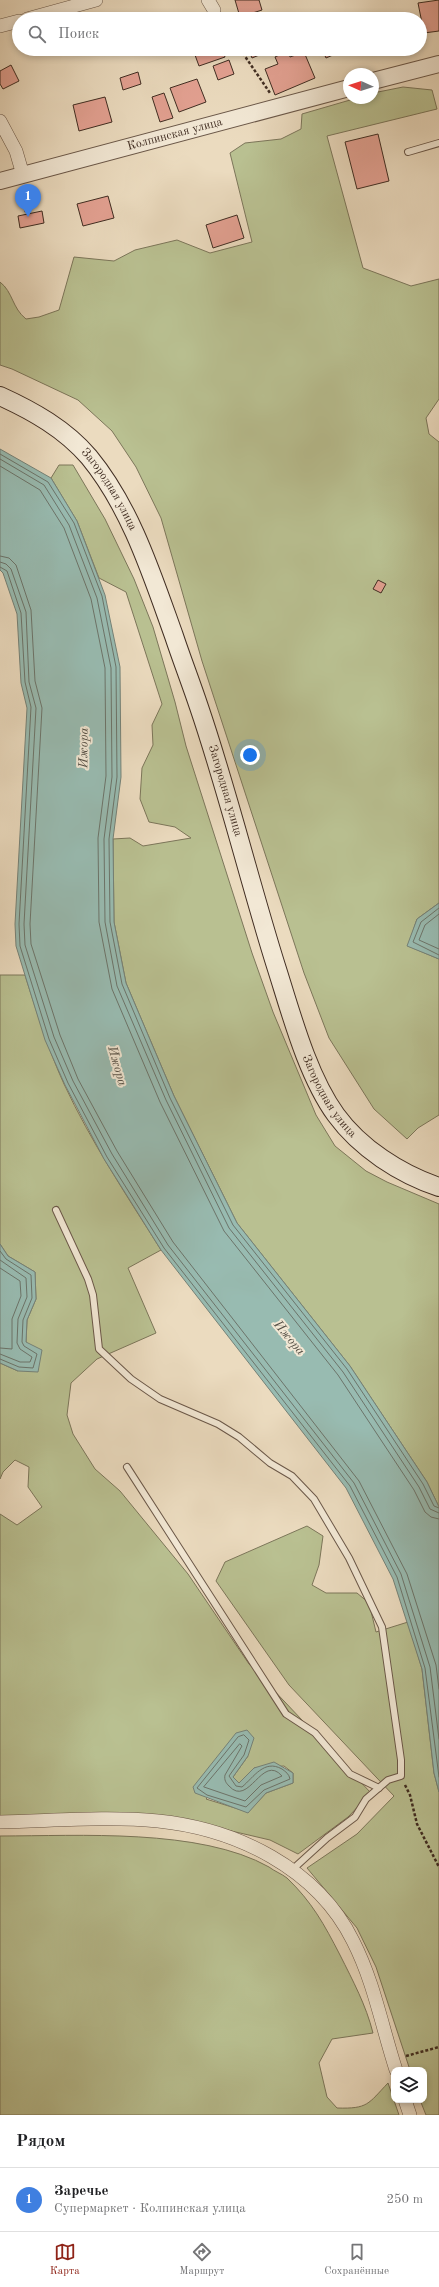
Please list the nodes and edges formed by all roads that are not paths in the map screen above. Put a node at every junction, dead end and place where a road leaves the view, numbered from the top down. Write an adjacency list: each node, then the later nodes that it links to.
1 (96, 0): 2 (street)
2 (52, 12)
3 (12, 23): 4 (street)
4 (0, 26)
5 (438, 66): 6 (street)
6 (379, 80)
7 (343, 90): 11 (street, Колпинская улица)
8 (0, 121): 11 (street)
9 (439, 144): 10 (lane)
10 (408, 152)
11 (20, 176): 12 (street, Колпинская улица)
12 (0, 181)
13 (0, 396): 14 (main road, Загородная улица)
14 (439, 1187)
15 (56, 1210): 17 (lane)
16 (127, 1467): 17 (lane)
17 (379, 1788): 19 (lane)
18 (0, 1822): 19 (street)
19 (292, 1869): 20 (street)
20 (394, 2065)
21 (406, 2103): 22 (street)
22 (410, 2115)

